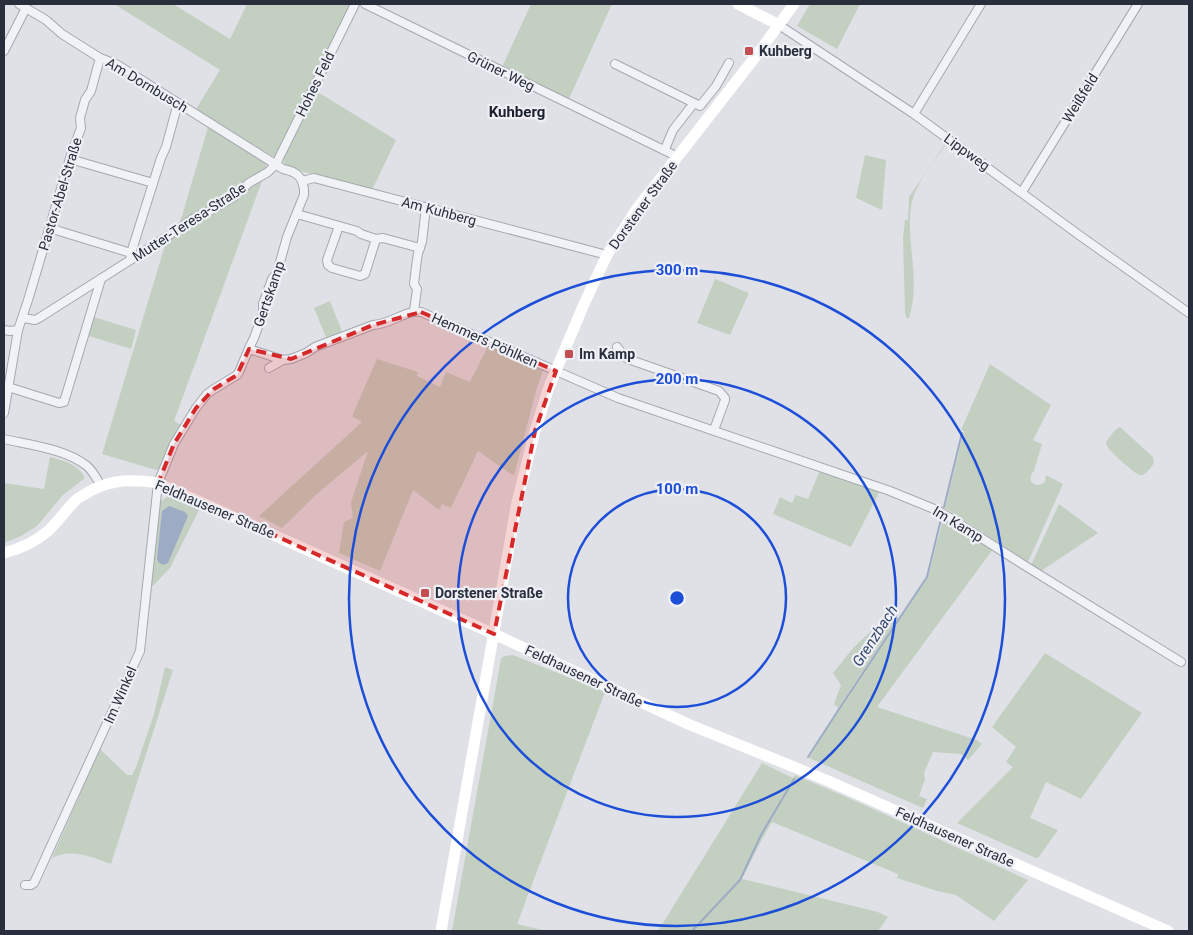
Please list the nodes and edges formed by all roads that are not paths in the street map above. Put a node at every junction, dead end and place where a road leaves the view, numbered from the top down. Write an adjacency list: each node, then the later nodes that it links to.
1 (19, 4): 8 (street, Am Dornbusch)
2 (355, 4): 20 (street, Hohes Feld)
3 (365, 4): 17 (street, Grüner Weg)
4 (738, 4): 9 (main road, Lippweg)
5 (794, 4): 9 (main road, Dorstener Straße)
6 (981, 4): 16 (street)
7 (1138, 4): 23 (street, Weißfeld)
8 (26, 8): 10 (street); 11 (street, Am Dornbusch)
9 (779, 26): 16 (street, Lippweg); 18 (main road, Dorstener Straße)
10 (4, 51)
11 (100, 58): 14 (street, Am Dornbusch); 19 (street, Pastor-Abel-Straße)
12 (729, 63): 15 (street)
13 (615, 64): 15 (street)
14 (178, 103): 20 (street, Am Dornbusch); 22 (street)
15 (694, 103): 17 (street)
16 (914, 114): 23 (street, Lippweg)
17 (665, 150): 18 (street, Grüner Weg)
18 (678, 157): 31 (main road, Dorstener Straße)
19 (70, 159): 22 (street); 26 (street, Pastor-Abel-Straße)
20 (276, 164): 21 (street); 30 (street, Mutter-Teresa-Straße)
21 (302, 181): 24 (street, Am Kuhberg); 25 (street, Gertskamp)
22 (153, 183): 30 (street)
23 (1022, 192): 34 (street, Lippweg)
24 (426, 207): 29 (street, Hemmers Pöhlken); 31 (street, Am Kuhberg)
25 (297, 214): 27 (street); 39 (street, Gertskamp)
26 (50, 226): 30 (street); 35 (street, Pastor-Abel-Straße)
27 (339, 226): 28 (street); 28 (street)
28 (376, 239): 29 (street)
29 (420, 248): 33 (street, Hemmers Pöhlken)
30 (131, 256): 32 (street, Mutter-Teresa-Straße)
31 (607, 256): 42 (main road, Dorstener Straße)
32 (101, 279): 35 (street, Mutter-Teresa-Straße); 45 (street)
33 (414, 311): 40 (street, Hemmers Pöhlken); 42 (street, Hemmers Pöhlken)
34 (1189, 313)
35 (23, 318): 37 (street, Pastor-Abel-Straße)
36 (4, 330): 37 (street)
37 (18, 330): 45 (street)
38 (617, 347): 47 (street)
39 (248, 349): 40 (street); 43 (street, Gertskamp)
40 (283, 360): 41 (street, Hemmers Pöhlken)
41 (270, 368)
42 (556, 371): 47 (street, Im Kamp); 52 (main road, Dorstener Straße)
43 (239, 372): 44 (street); 49 (street)
44 (249, 374)
45 (8, 387): 46 (street)
46 (4, 413)
47 (714, 430): 53 (street, Im Kamp)
48 (4, 439): 50 (street)
49 (158, 483): 50 (main road, Feldhausener Straße); 52 (main road, Feldhausener Straße); 54 (street, Im Winkel)
50 (101, 486): 51 (main road, Feldhausener Straße)
51 (4, 553)
52 (494, 634): 55 (main road, Dorstener Straße); 56 (main road, Feldhausener Straße)
53 (1181, 662)
54 (25, 884)
55 (440, 931)
56 (1168, 931)

